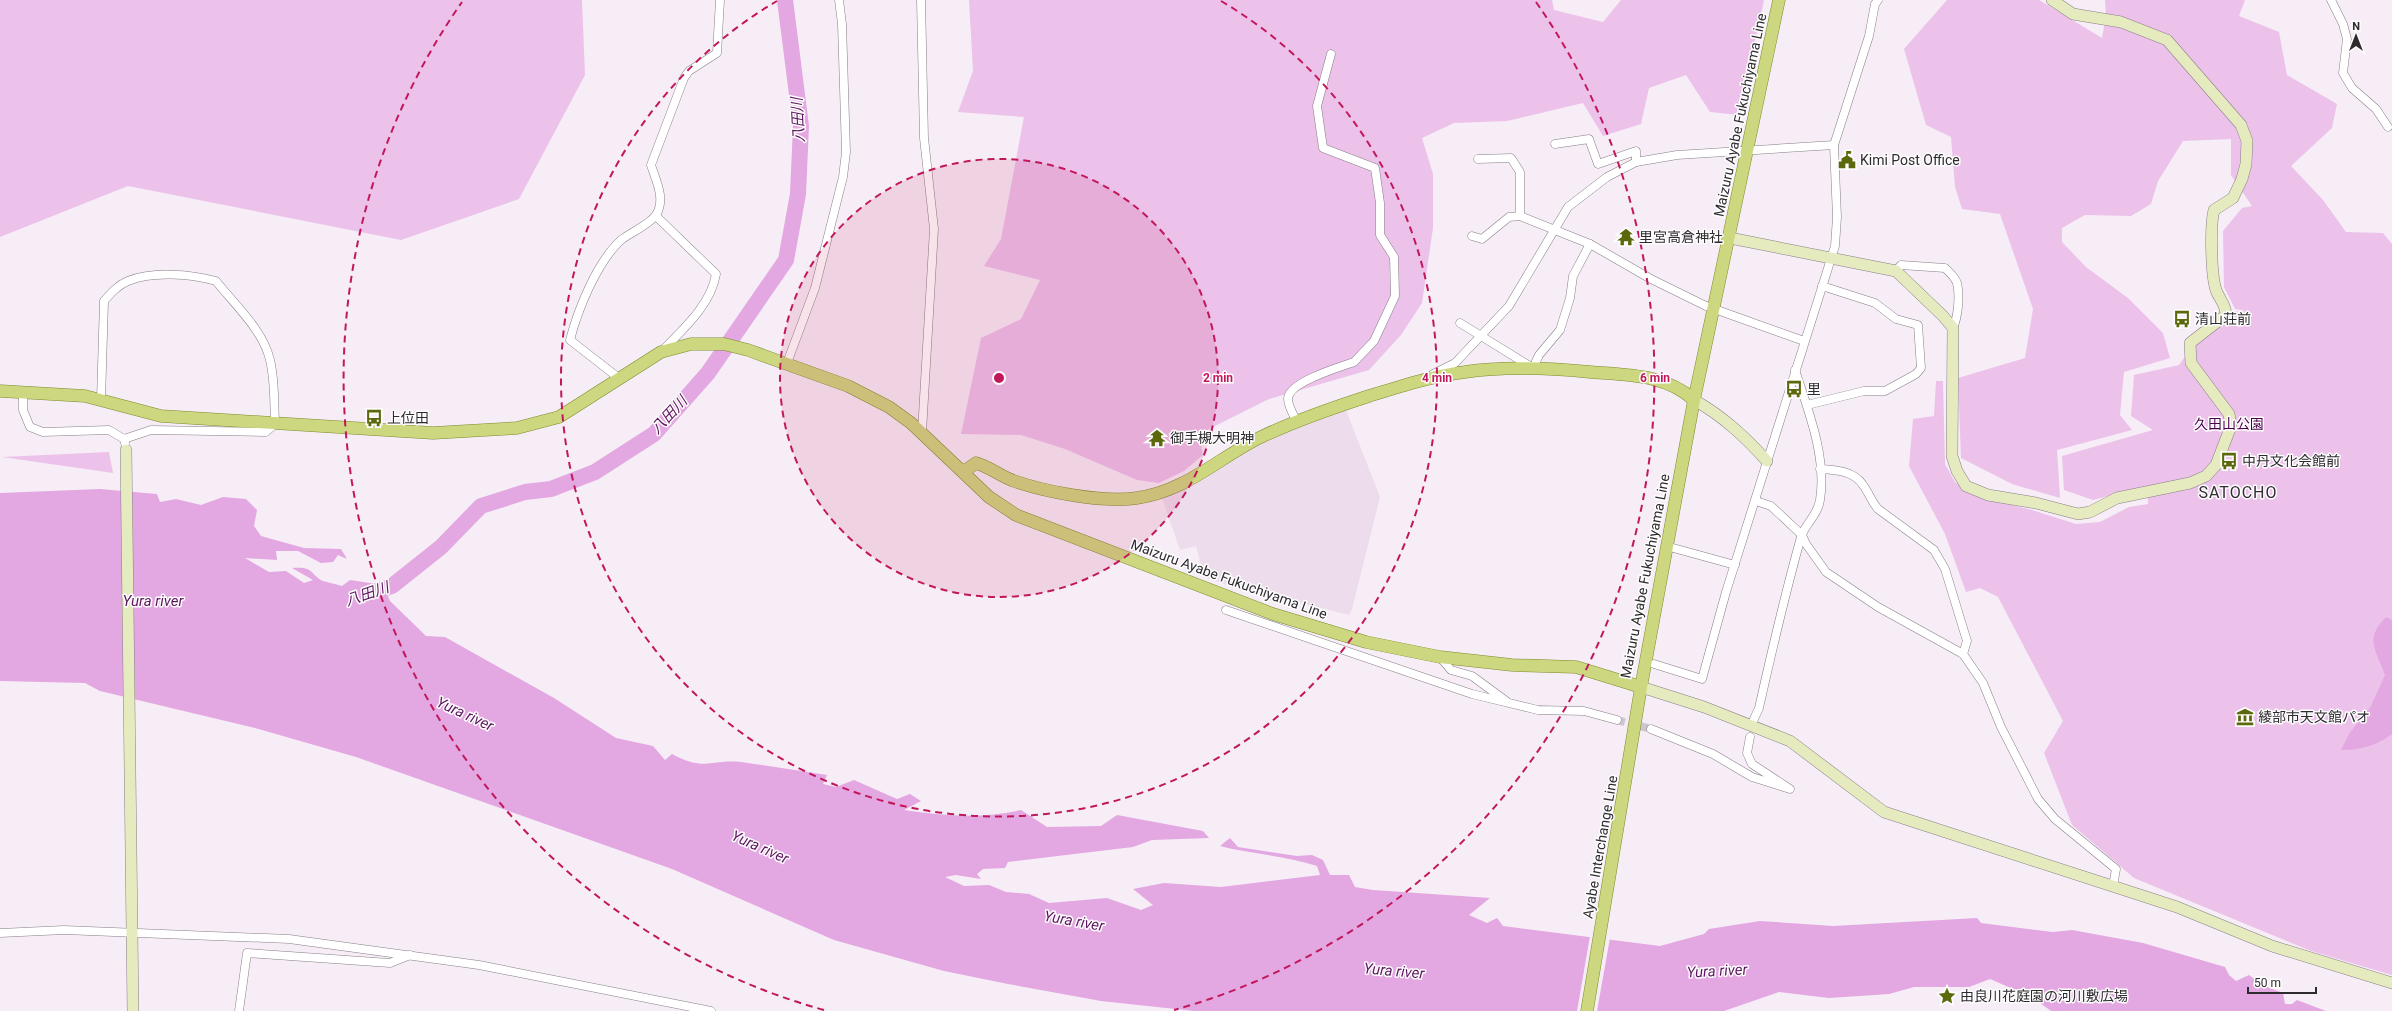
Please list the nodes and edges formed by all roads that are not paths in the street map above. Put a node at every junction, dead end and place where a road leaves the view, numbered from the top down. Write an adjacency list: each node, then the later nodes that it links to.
1 (720, 0): 15 (street)
2 (839, 0): 30 (street)
3 (921, 0): 42 (street)
4 (1779, 0): 12 (main road, Maizuru Ayabe Fukuchiyama Line)
5 (2052, 0): 26 (street)
6 (2331, 0): 9 (street)
7 (1875, 1): 11 (street)
8 (1332, 54): 40 (street)
9 (2388, 127)
10 (1555, 144): 14 (street)
11 (1834, 145): 12 (street); 21 (street)
12 (1748, 149): 14 (street); 19 (main road, Maizuru Ayabe Fukuchiyama Line)
13 (1478, 159): 16 (street)
14 (1636, 162): 17 (street)
15 (656, 216): 29 (street); 33 (street)
16 (1520, 216): 17 (street); 18 (street)
17 (1554, 231): 20 (street); 27 (street)
18 (1472, 236)
19 (1730, 238): 21 (street); 24 (main road, Maizuru Ayabe Fukuchiyama Line)
20 (1590, 244): 24 (street); 31 (street)
21 (1830, 259): 22 (street); 23 (street)
22 (1896, 271): 26 (street); 26 (street)
23 (1822, 286): 28 (street); 39 (street)
24 (1715, 309): 28 (street); 38 (main road, Maizuru Ayabe Fukuchiyama Line)
25 (1460, 323): 27 (street)
26 (1953, 328)
27 (1482, 336): 31 (street); 34 (street)
28 (1804, 341): 32 (street)
29 (661, 352): 30 (main road, Maizuru Ayabe Fukuchiyama Line); 33 (main road, Maizuru Ayabe Fukuchiyama Line)
30 (787, 364): 42 (main road, Maizuru Ayabe Fukuchiyama Line)
31 (1533, 368): 34 (main road); 38 (main road)
32 (1795, 370): 39 (street); 44 (street)
33 (620, 378): 41 (main road, Maizuru Ayabe Fukuchiyama Line)
34 (1425, 379): 40 (main road)
35 (0, 391): 36 (main road, Maizuru Ayabe Fukuchiyama Line)
36 (23, 392): 37 (main road, Maizuru Ayabe Fukuchiyama Line); 43 (street)
37 (101, 400): 41 (main road, Maizuru Ayabe Fukuchiyama Line); 41 (street)
38 (1694, 400): 44 (street); 49 (main road, Maizuru Ayabe Fukuchiyama Line)
39 (1806, 405): 45 (street)
40 (1297, 422): 46 (main road)
41 (275, 424): 43 (street)
42 (922, 432): 46 (main road, Maizuru Ayabe Fukuchiyama Line)
43 (125, 444): 62 (street)
44 (1767, 461): 47 (street)
45 (1820, 469): 48 (street); 52 (street)
46 (964, 472): 53 (main road, Maizuru Ayabe Fukuchiyama Line)
47 (1756, 501): 48 (street); 50 (street)
48 (1802, 535): 52 (street); 57 (street)
49 (1666, 546): 50 (street); 55 (main road, Maizuru Ayabe Fukuchiyama Line)
50 (1735, 565): 54 (street)
51 (1226, 610): 56 (street)
52 (1963, 654): 61 (street)
53 (1440, 657): 55 (main road, Maizuru Ayabe Fukuchiyama Line); 56 (street)
54 (1654, 664)
55 (1641, 687): 61 (street); 69 (main road, Ayabe Interchange Line)
56 (1510, 704): 58 (street)
57 (1754, 719)
58 (1617, 720)
59 (1651, 729): 60 (street)
60 (1750, 738)
61 (2113, 886): 65 (street)
62 (132, 932): 63 (street); 64 (street); 66 (street)
63 (0, 933)
64 (411, 955): 67 (street); 68 (street)
65 (2392, 983)
66 (133, 1011)
67 (240, 1011)
68 (711, 1011)
69 (1587, 1011)

